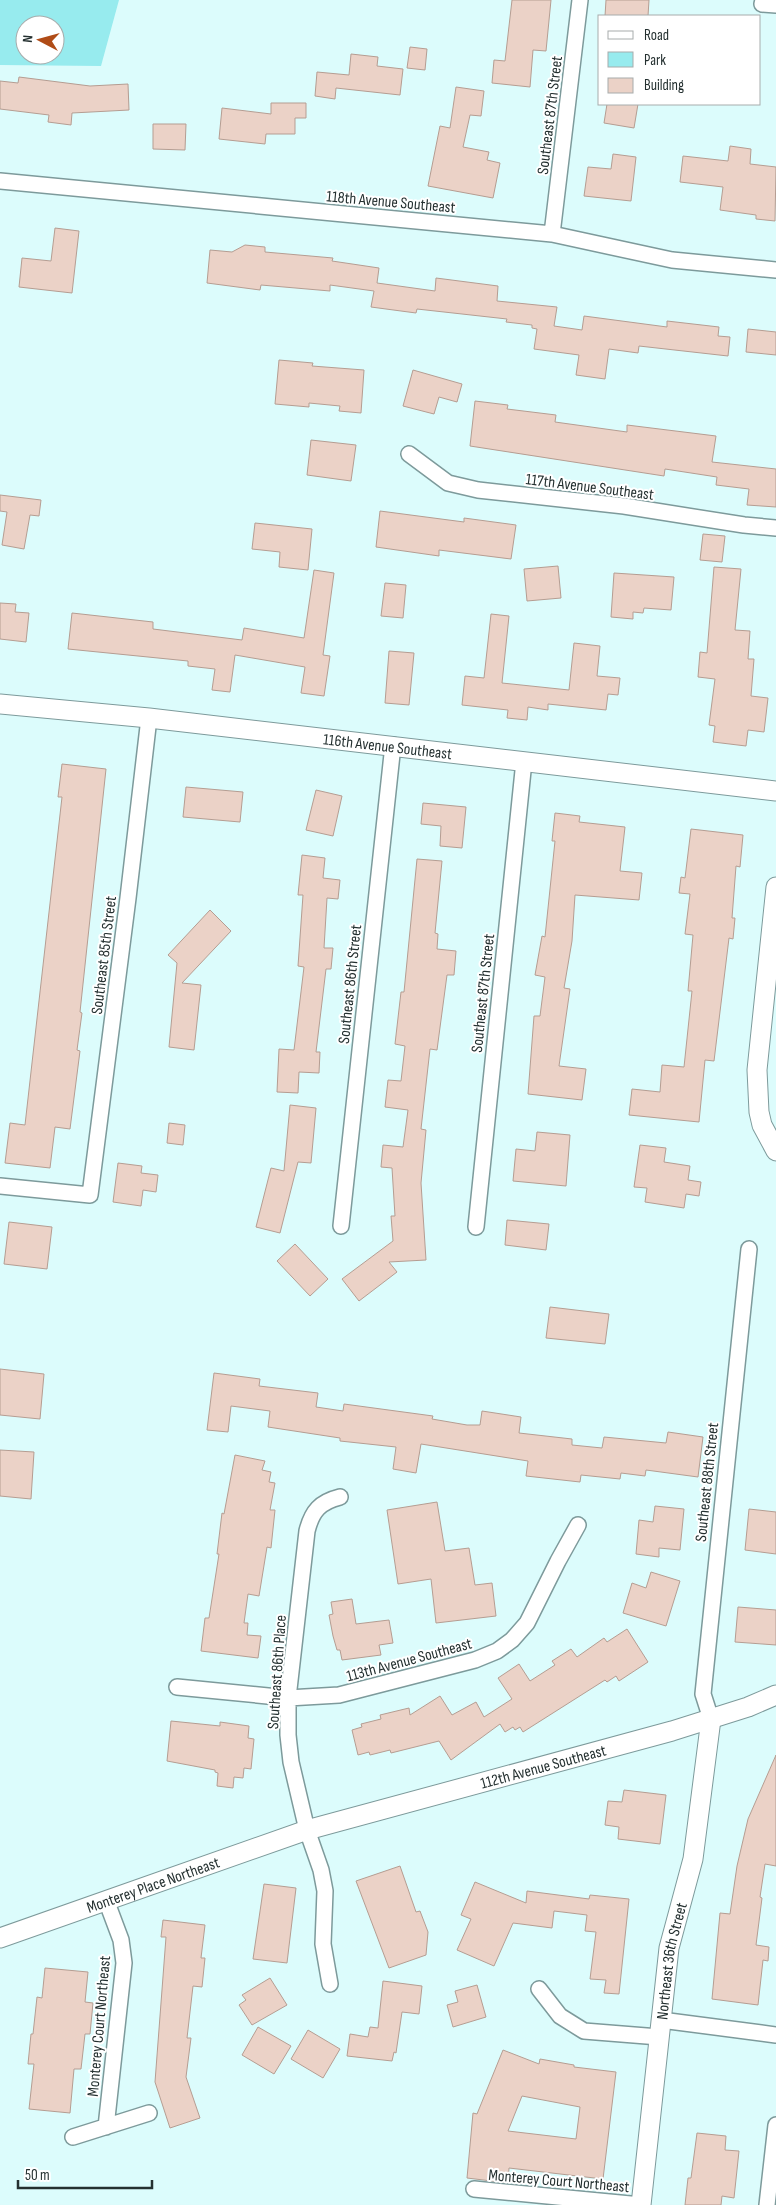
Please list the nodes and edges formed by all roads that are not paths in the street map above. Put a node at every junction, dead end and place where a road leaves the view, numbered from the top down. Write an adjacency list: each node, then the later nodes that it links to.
1 (580, 0): 3 (street, Southeast 87th Street)
2 (0, 181): 3 (street, 118th Avenue Southeast)
3 (552, 234): 4 (street, 118th Avenue Southeast)
4 (776, 270)
5 (408, 454): 6 (street, 117th Avenue Southeast)
6 (776, 528)
7 (0, 704): 8 (street, 116th Avenue Southeast)
8 (149, 718): 9 (street, 116th Avenue Southeast); 14 (street, Southeast 85th Street)
9 (393, 745): 10 (street, 116th Avenue Southeast); 15 (street, Southeast 86th Street)
10 (524, 761): 11 (street, 116th Avenue Southeast); 16 (street, Southeast 87th Street)
11 (776, 791)
12 (776, 886): 13 (street)
13 (776, 1151)
14 (0, 1186)
15 (340, 1226)
16 (476, 1227)
17 (749, 1249): 23 (street, Southeast 88th Street)
18 (340, 1496): 22 (street, Southeast 86th Place)
19 (578, 1525): 22 (street, 113th Avenue Southeast)
20 (177, 1687): 22 (street, 113th Avenue Southeast)
21 (776, 1696): 23 (street, 112th Avenue Southeast)
22 (288, 1698): 24 (street, Southeast 86th Place)
23 (711, 1719): 24 (street, 112th Avenue Southeast); 29 (street, Northeast 36th Street)
24 (307, 1830): 25 (street, Monterey Place Northeast); 27 (street, Southeast 86th Place)
25 (106, 1900): 26 (street, Monterey Place Northeast); 33 (street, Monterey Court Northeast)
26 (0, 1938)
27 (330, 1984)
28 (540, 1989): 29 (street)
29 (660, 2029): 30 (street); 36 (street, Northeast 36th Street)
30 (776, 2035)
31 (148, 2113): 33 (street)
32 (776, 2125): 37 (street)
33 (106, 2126): 34 (street)
34 (73, 2137)
35 (474, 2189): 36 (street, Monterey Court Northeast)
36 (641, 2205)
37 (767, 2205)

